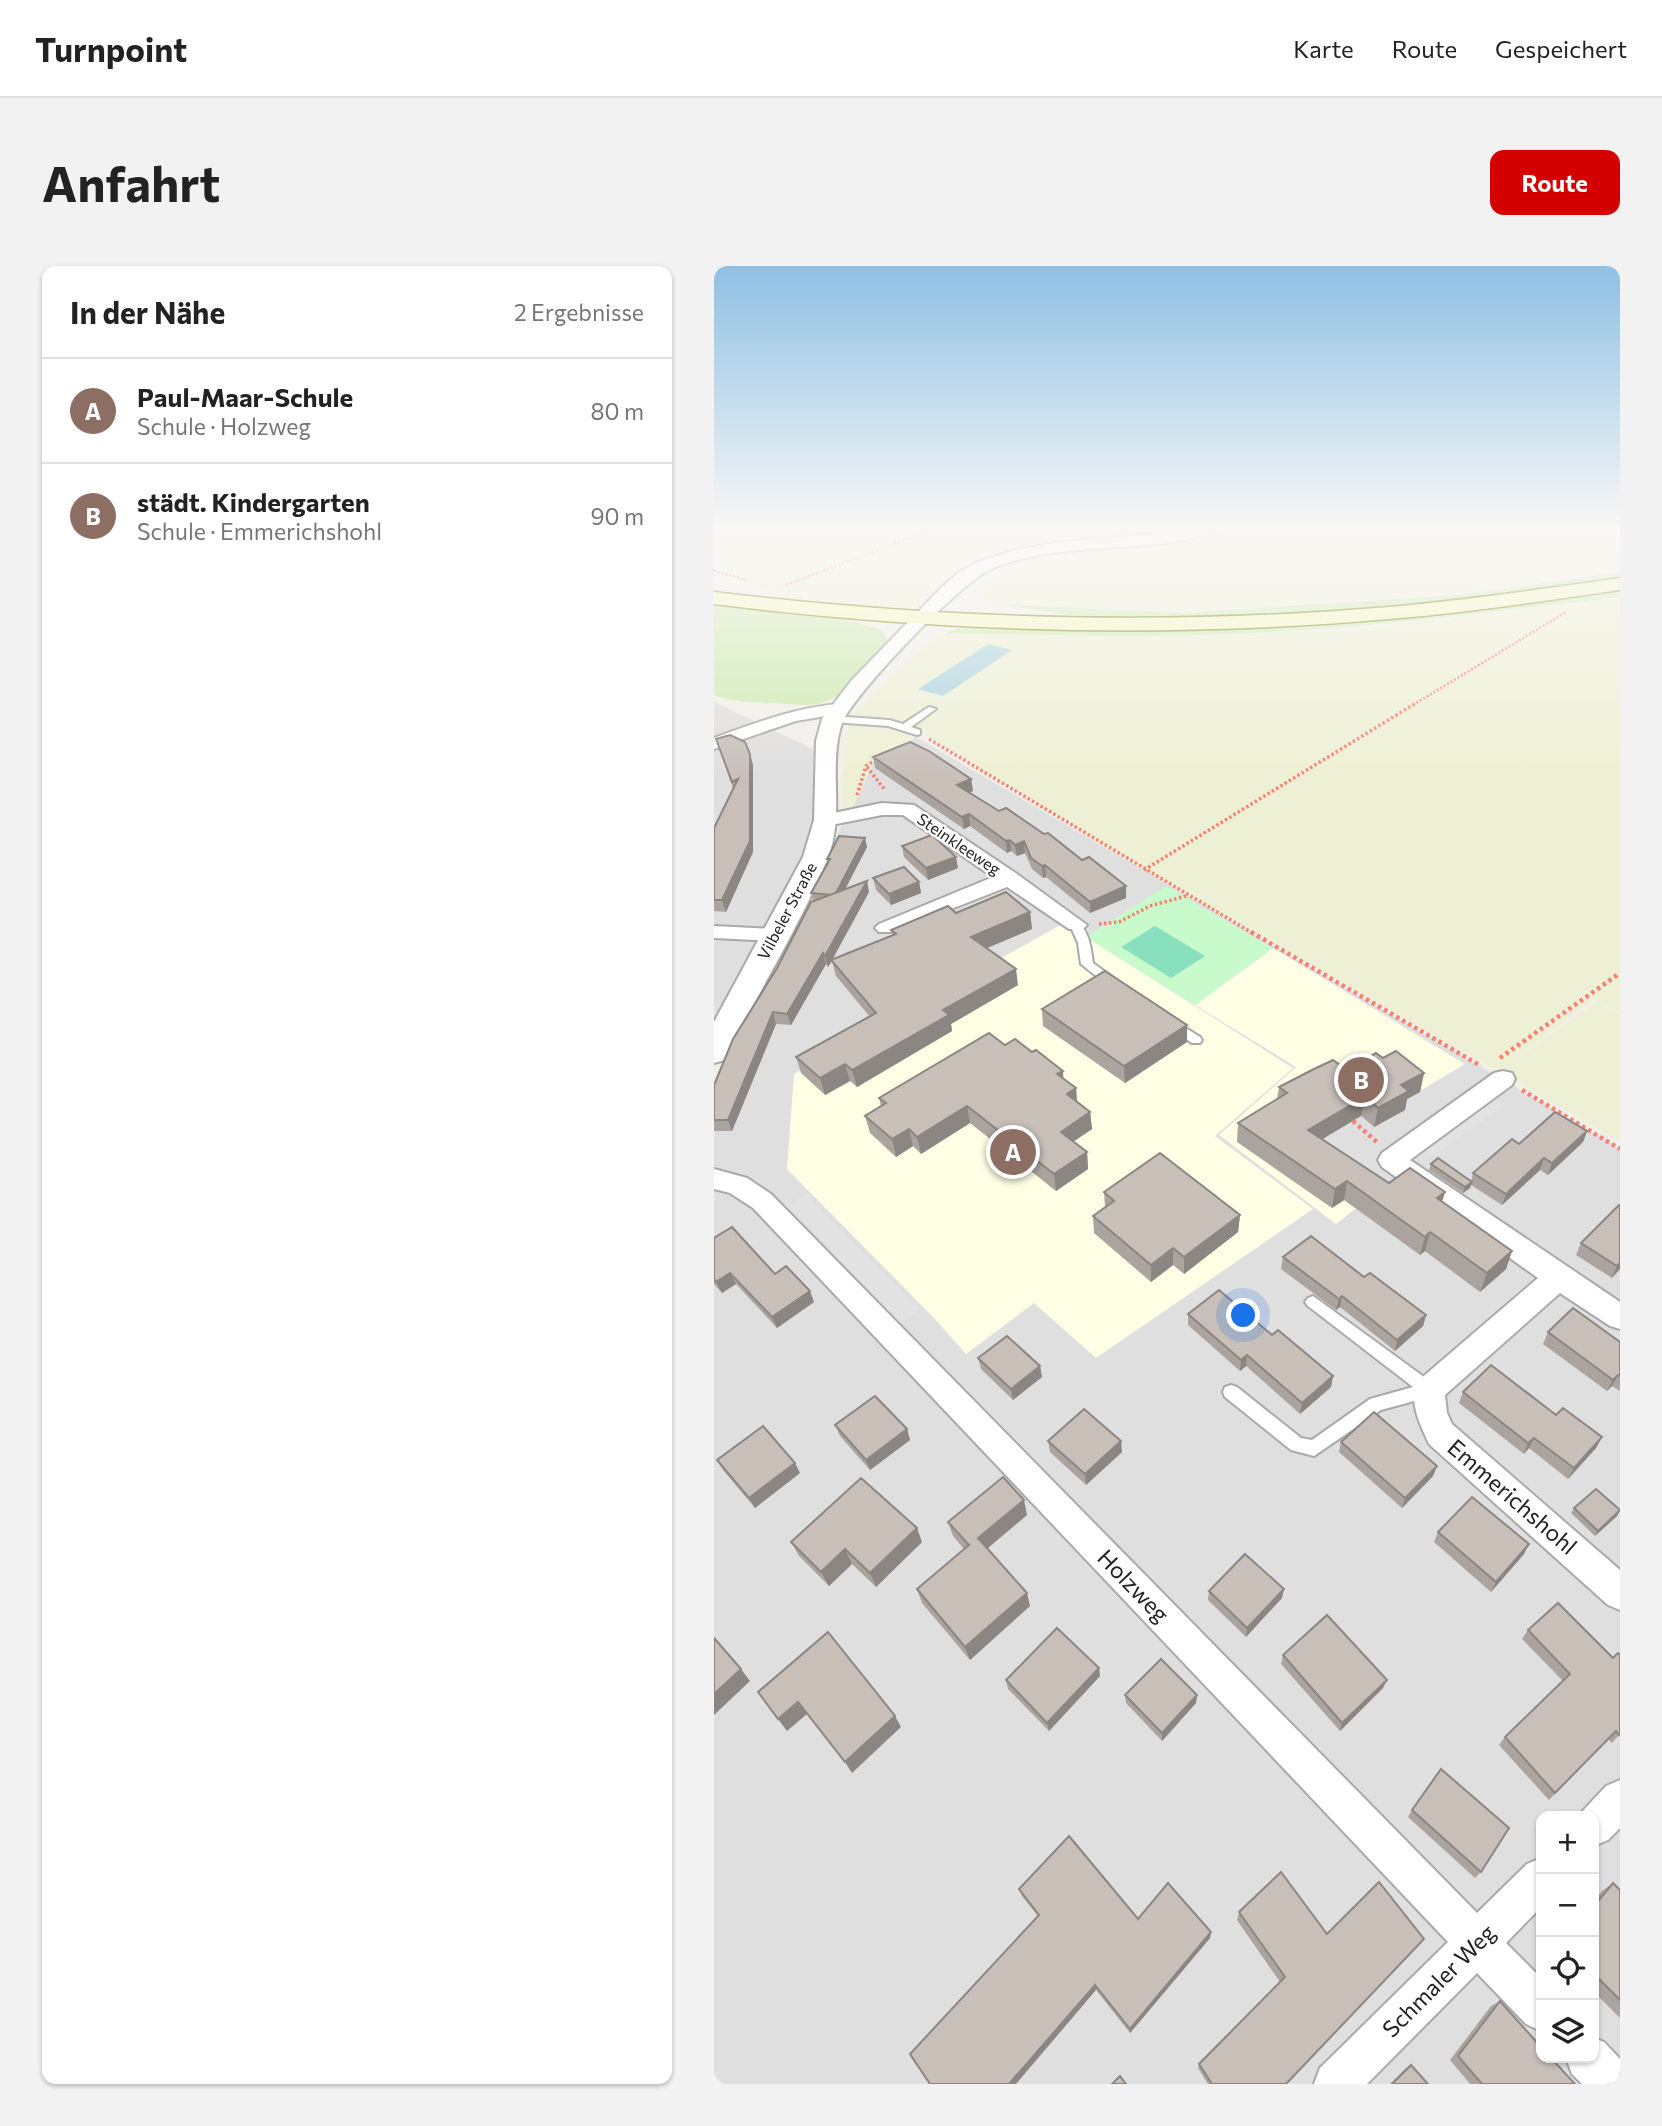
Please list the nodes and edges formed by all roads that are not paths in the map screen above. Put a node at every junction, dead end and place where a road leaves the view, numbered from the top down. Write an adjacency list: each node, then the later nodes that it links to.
1 (813, 611): 10 (main road)
2 (820, 611): 7 (main road)
3 (930, 611): 7 (street, Vilbeler Straße)
4 (953, 611): 8 (street, Vilbeler Straße)
5 (986, 611): 9 (main road)
6 (1405, 611): 9 (main road)
7 (923, 619): 8 (main road); 10 (street, Vilbeler Straße)
8 (947, 620): 9 (main road); 11 (street, Vilbeler Straße)
9 (1041, 624)
10 (895, 647): 11 (street, Vilbeler Straße)
11 (858, 685): 13 (street, Vilbeler Straße)
12 (932, 709): 14 (lane)
13 (835, 714): 14 (lane); 16 (street); 17 (street, Vilbeler Straße)
14 (905, 727): 15 (lane)
15 (917, 732)
16 (714, 744)
17 (826, 820): 18 (street, Steinkleeweg); 22 (street, Vilbeler Straße)
18 (1010, 878): 19 (street, Steinkleeweg); 20 (street, Steinkleeweg)
19 (1076, 925): 23 (lane)
20 (886, 928)
21 (714, 932): 22 (street)
22 (776, 936): 26 (street, Vilbeler Straße)
23 (1128, 994)
24 (1162, 1017): 25 (lane)
25 (1196, 1040)
26 (714, 1053)
27 (1494, 1074): 29 (street)
28 (714, 1180): 38 (street, Holzweg)
29 (1558, 1277): 31 (street); 32 (street)
30 (1313, 1302): 32 (lane)
31 (1620, 1317)
32 (1429, 1390): 33 (lane); 34 (street, Emmerichshohl)
33 (1231, 1392)
34 (1620, 1592)
35 (1620, 1800): 36 (street)
36 (1599, 1821)
37 (1536, 1883): 38 (street, Schmaler Weg)
38 (1477, 1942): 39 (street, Holzweg); 41 (street, Schmaler Weg)
39 (1536, 2004)
40 (1593, 2063): 42 (street)
41 (1336, 2084)
42 (1613, 2084)

